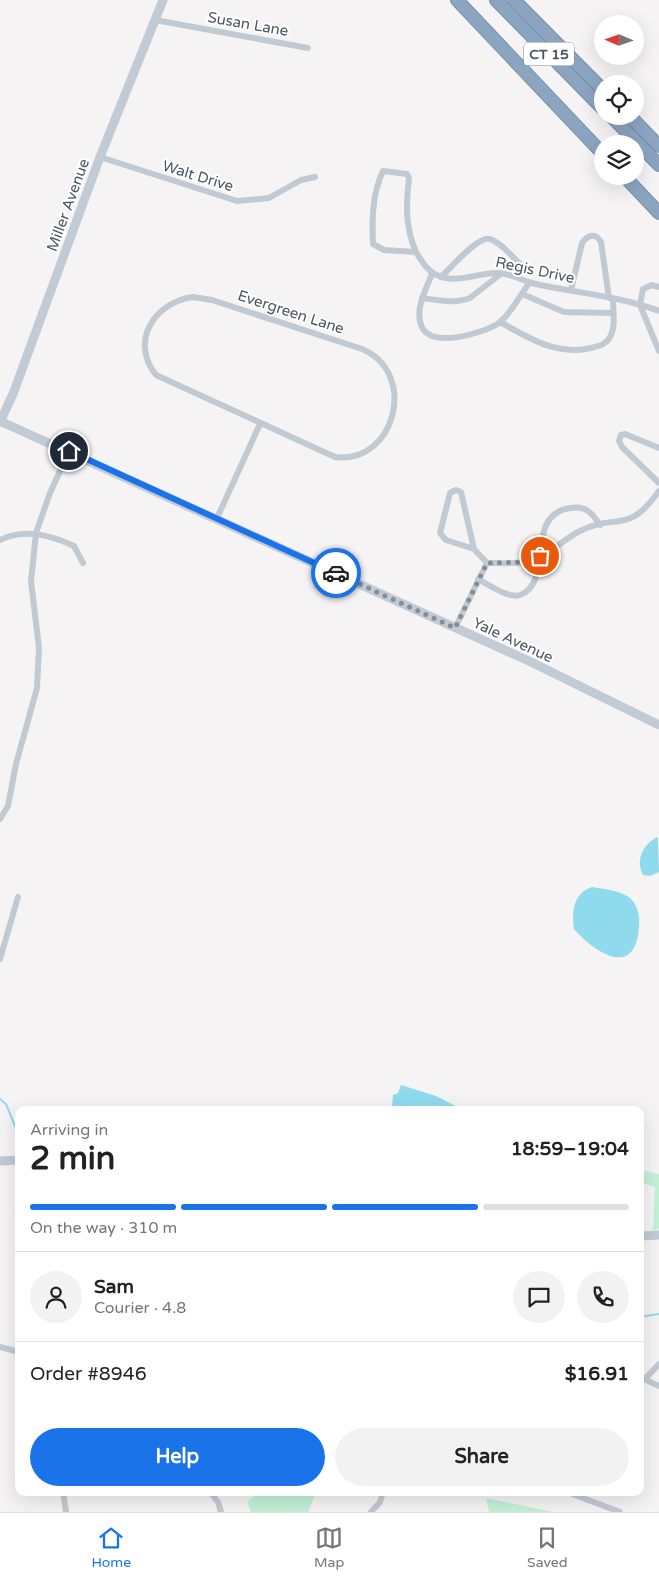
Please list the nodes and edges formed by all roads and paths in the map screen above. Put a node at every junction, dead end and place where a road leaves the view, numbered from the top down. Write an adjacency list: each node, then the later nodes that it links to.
1 (163, 0): 5 (street, Miller Avenue)
2 (457, 0): 11 (highway)
3 (496, 0): 8 (highway, CT 15)
4 (514, 0): 7 (highway, CT 15)
5 (155, 20): 6 (street, Susan Lane); 13 (street, Miller Avenue)
6 (308, 48)
7 (594, 81)
8 (594, 100)
9 (620, 125): 14 (highway)
10 (639, 125): 12 (highway)
11 (594, 145)
12 (659, 146)
13 (100, 157): 15 (street, Walt Drive); 34 (street, Miller Avenue)
14 (659, 165)
15 (315, 177)
16 (633, 185): 17 (highway)
17 (659, 213)
18 (416, 252): 18 (street); 20 (street)
19 (502, 273): 21 (street, Regis Drive); 22 (street, Regis Drive); 27 (street)
20 (432, 274): 22 (street, Regis Drive); 27 (street)
21 (518, 277): 22 (street); 23 (street, Regis Drive)
22 (441, 278)
23 (529, 283): 25 (street, Regis Drive); 26 (street)
24 (659, 287): 29 (street)
25 (571, 290): 28 (street, Regis Drive); 28 (street)
26 (522, 294): 31 (street); 32 (street)
27 (422, 298): 32 (street)
28 (611, 298): 29 (street, Regis Drive); 31 (street)
29 (640, 305): 30 (street, Regis Drive); 33 (street)
30 (659, 311)
31 (613, 313): 32 (street)
32 (500, 322)
33 (659, 351)
34 (0, 421): 37 (street, Yale Avenue)
35 (260, 424): 35 (street, Evergreen Lane); 40 (street)
36 (659, 448): 38 (street)
37 (69, 451): 40 (street, Yale Avenue); 42 (street)
38 (659, 483)
39 (659, 491): 41 (street)
40 (217, 518): 49 (street, Yale Avenue)
41 (600, 525): 45 (street); 45 (street)
42 (36, 533): 43 (street); 46 (street); 51 (street)
43 (0, 540)
44 (474, 549): 44 (street); 47 (street)
45 (540, 556): 47 (street); 48 (street)
46 (83, 563)
47 (487, 563): 48 (street)
48 (478, 579): 49 (street)
49 (455, 628): 50 (street, Yale Avenue)
50 (659, 726)
51 (0, 819)
52 (18, 897): 53 (street)
53 (0, 959)
54 (15, 1160): 55 (street)
55 (0, 1162)
56 (659, 1234): 57 (street)
57 (644, 1236)
58 (0, 1347): 59 (street)
59 (15, 1351)
60 (659, 1364): 61 (street)
61 (644, 1377)
62 (644, 1378): 63 (street)
63 (659, 1386)
64 (64, 1496): 68 (street)
65 (213, 1496): 69 (street)
66 (382, 1496): 70 (street)
67 (578, 1496): 71 (street)
68 (66, 1512)
69 (221, 1512)
70 (371, 1512)
71 (620, 1512)

